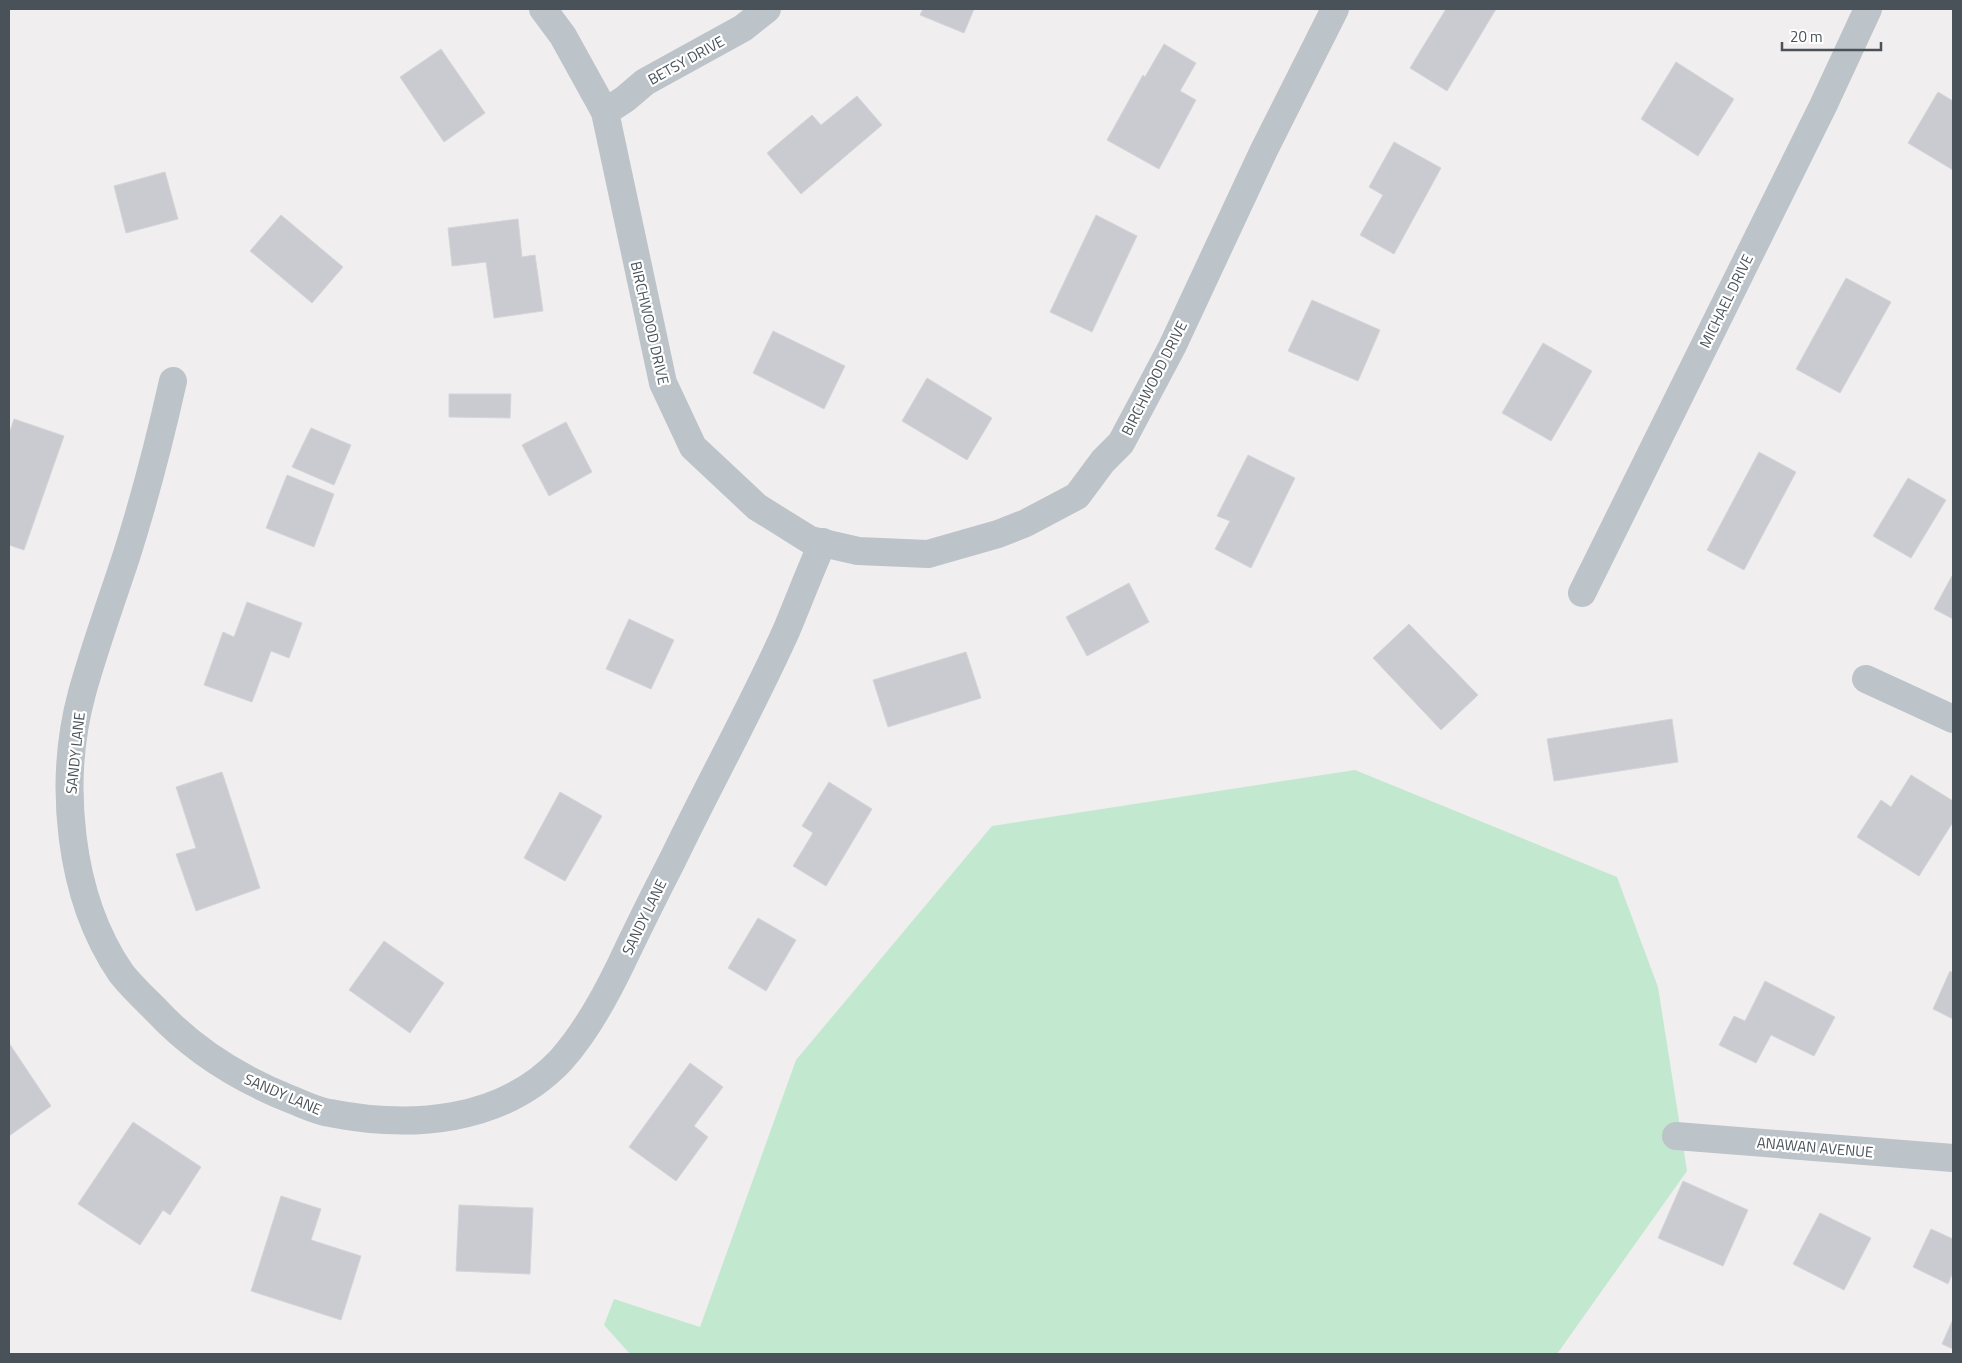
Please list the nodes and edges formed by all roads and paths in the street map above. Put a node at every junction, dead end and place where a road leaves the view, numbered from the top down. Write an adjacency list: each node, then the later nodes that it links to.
1 (542, 9): 5 (street, BIRCHWOOD DRIVE)
2 (768, 9): 5 (street, BETSY DRIVE)
3 (1335, 9): 7 (street, BIRCHWOOD DRIVE)
4 (1868, 9): 8 (street, MICHAEL DRIVE)
5 (605, 112): 7 (street, BIRCHWOOD DRIVE)
6 (173, 381): 7 (street, SANDY LANE)
7 (823, 542)
8 (1582, 593)
9 (1866, 679): 10 (street)
10 (1953, 719)
11 (1676, 1136): 12 (street, ANAWAN AVENUE)
12 (1953, 1158)

